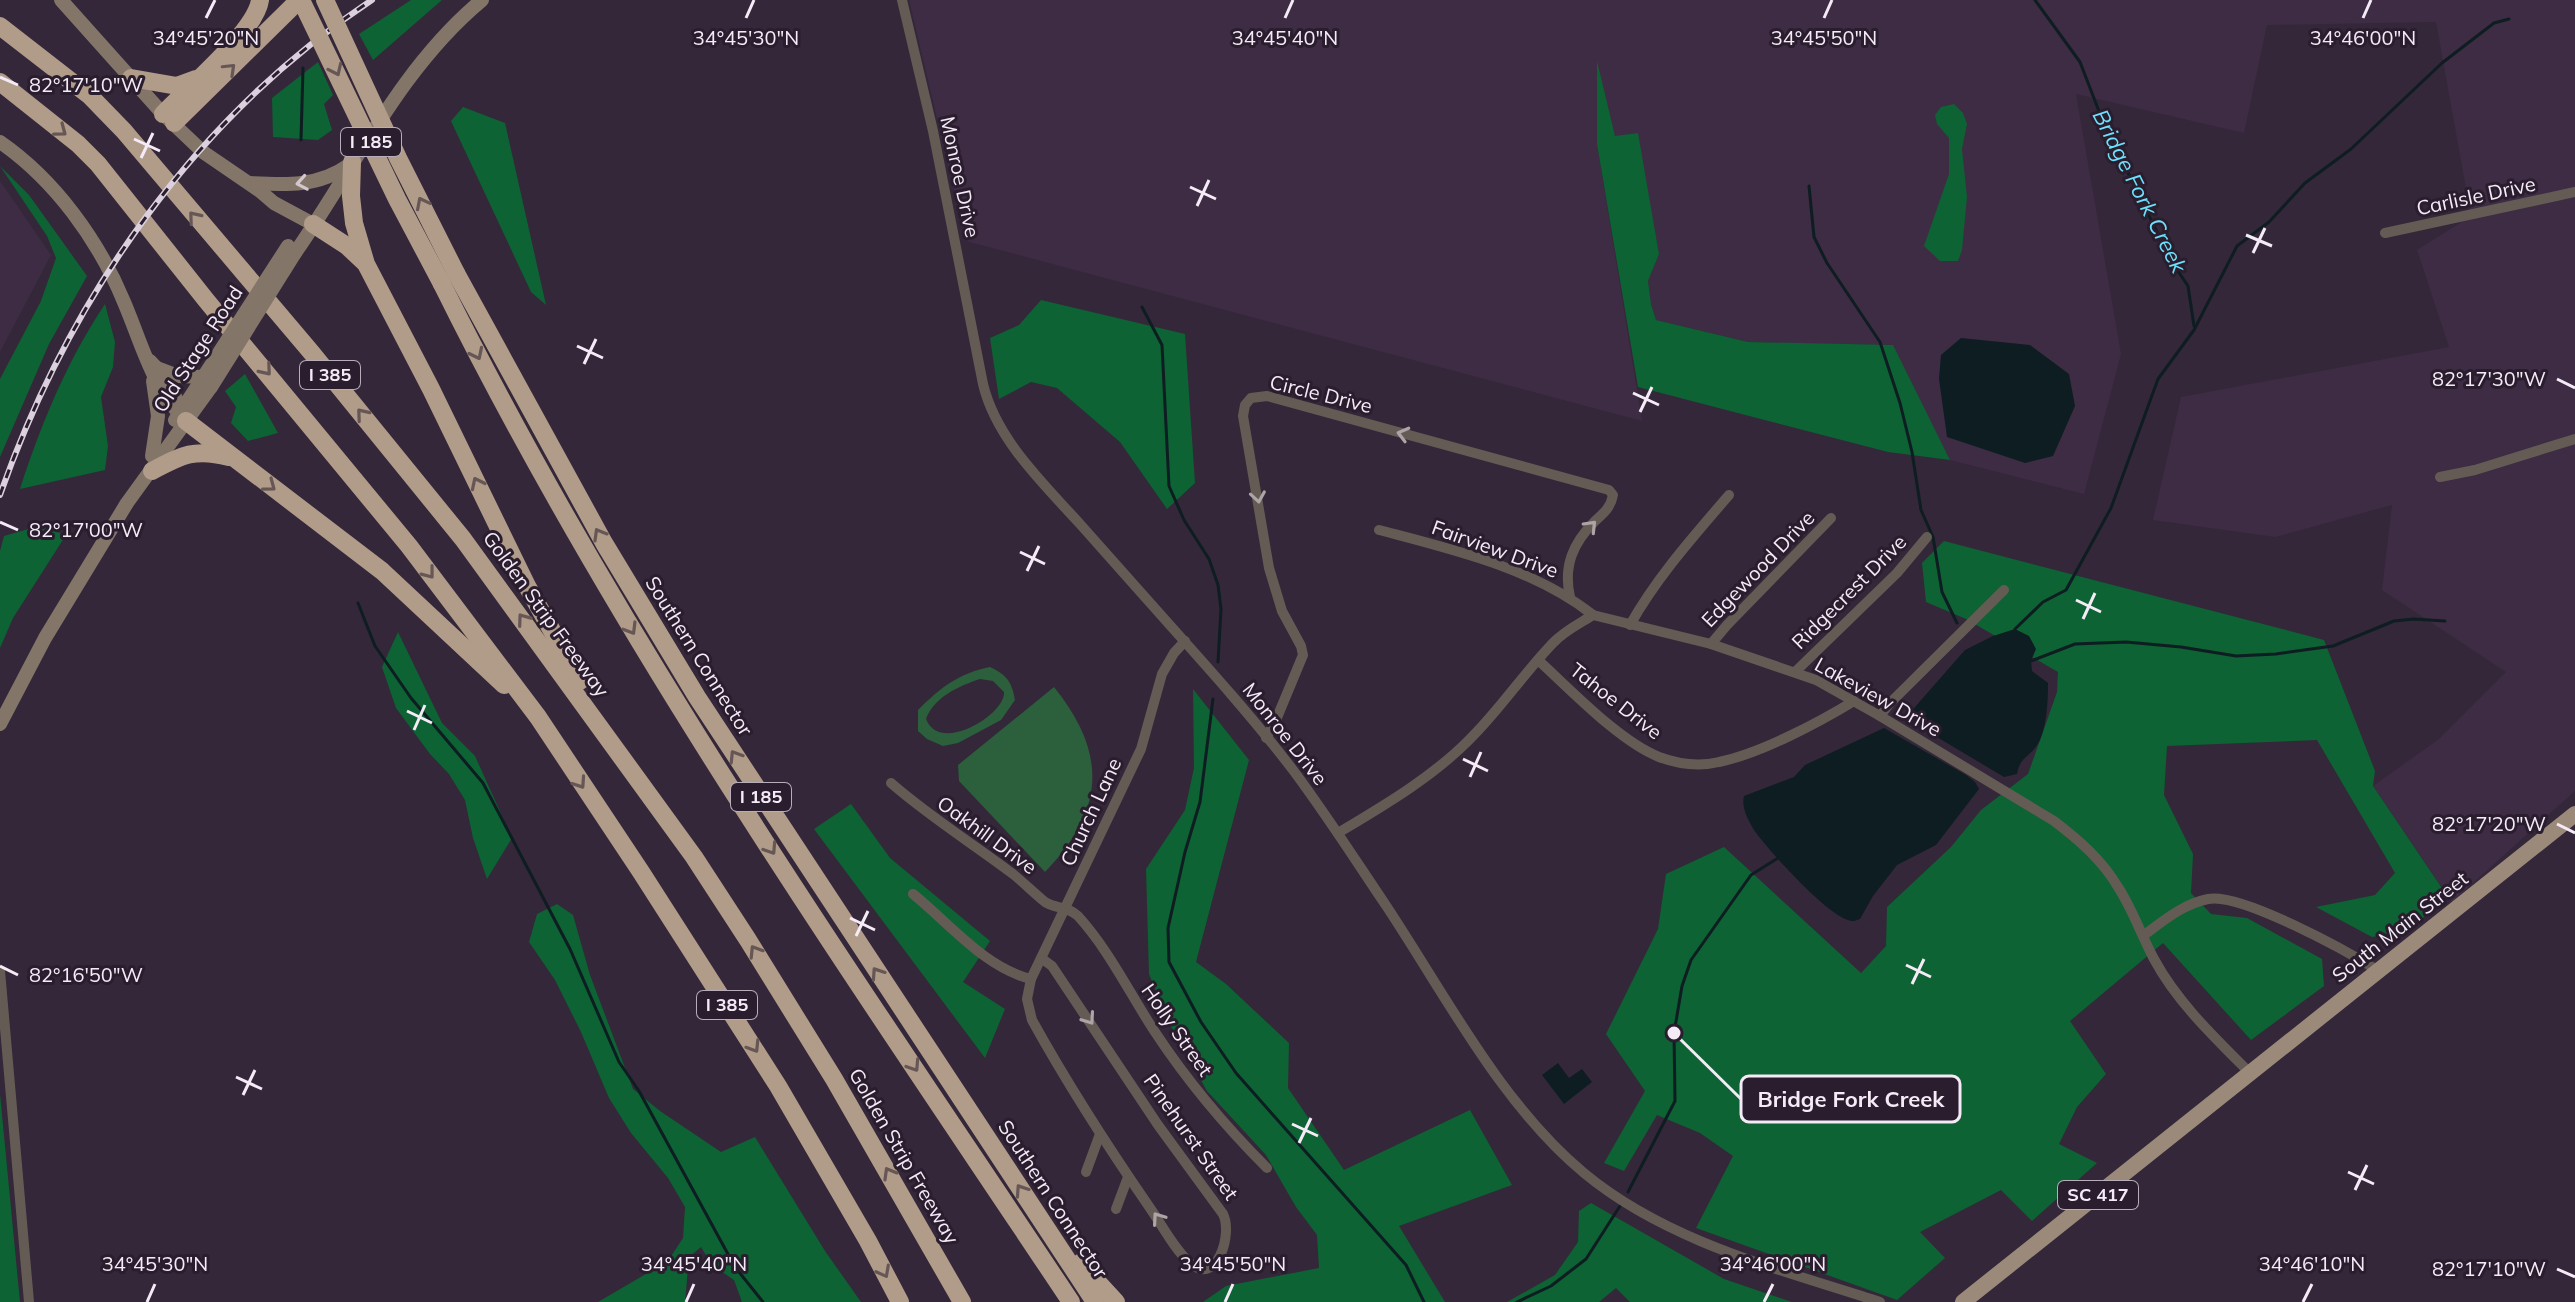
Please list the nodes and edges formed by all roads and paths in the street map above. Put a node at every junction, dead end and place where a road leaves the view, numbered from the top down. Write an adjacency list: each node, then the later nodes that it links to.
1 (260, 0): 9 (highway)
2 (300, 0): 11 (highway, one-way to 2); 19 (highway, Southern Connector / I 185, one-way to 19, bridge)
3 (325, 0): 19 (highway, Southern Connector / I 185, one-way to 3, bridge)
4 (482, 0): 13 (street, Old Stage Road)
5 (902, 0): 35 (street, Monroe Drive)
6 (65, 5): 8 (street)
7 (4, 28): 44 (highway, Golden Strip Freeway / I 385, one-way to 7)
8 (131, 78): 9 (highway); 11 (street)
9 (198, 78): 11 (highway)
10 (0, 82): 41 (highway, I 385, one-way to 41)
11 (169, 118): 14 (street)
12 (0, 142): 20 (street)
13 (352, 162): 14 (street, one-way to 14); 16 (street, Old Stage Road); 18 (highway)
14 (254, 187): 16 (street)
15 (2575, 192): 17 (street, Carlisle Drive)
16 (313, 224): 18 (highway); 21 (street, Old Stage Road, bridge)
17 (2385, 233)
18 (366, 264): 44 (highway, one-way to 18)
19 (449, 278): 62 (highway, Southern Connector / I 185, one-way to 19); 66 (highway, Southern Connector / I 185, one-way to 66)
20 (154, 370): 21 (street); 22 (street); 25 (street)
21 (206, 380): 22 (street, Old Stage Road)
22 (183, 418): 24 (highway); 25 (street, Old Stage Road)
23 (2575, 439): 26 (street)
24 (237, 459): 25 (highway); 41 (highway, one-way to 41)
25 (152, 463): 42 (street, Old Stage Road)
26 (2440, 477)
27 (1729, 495): 34 (street)
28 (1831, 518): 36 (street, Edgewood Drive)
29 (1379, 530): 32 (street, Fairview Drive)
30 (1927, 537): 38 (street, Ridgecrest Drive)
31 (2004, 590): 40 (street)
32 (1570, 597): 33 (street, Fairview Drive); 43 (street, Circle Drive, one-way to 43)
33 (1593, 615): 34 (street, Lakeview Drive); 37 (street)
34 (1630, 625): 36 (street, Lakeview Drive)
35 (1185, 641): 43 (street, Monroe Drive); 49 (street, Church Lane)
36 (1711, 644): 38 (street, Lakeview Drive)
37 (1538, 660): 39 (street, Tahoe Drive); 47 (street)
38 (1795, 672): 39 (street, Lakeview Drive)
39 (1854, 701): 40 (street, Lakeview Drive)
40 (1880, 716): 50 (street, Lakeview Drive)
41 (538, 717): 65 (highway, I 385, one-way to 65)
42 (0, 724)
43 (1266, 738): 47 (street, Monroe Drive)
44 (617, 750): 63 (highway, Golden Strip Freeway / I 385, one-way to 44)
45 (891, 783): 49 (street, Oakhill Drive)
46 (2575, 814): 52 (main road, South Main Street / SC 417)
47 (1338, 833): 69 (street, Monroe Drive)
48 (913, 894): 54 (street)
49 (1065, 908): 51 (street, Church Lane); 58 (street, Holly Street)
50 (2144, 935): 52 (street); 56 (street, Lakeview Drive)
51 (1041, 958): 54 (street, Church Lane); 60 (street, Pinehurst Street, one-way to 60)
52 (2377, 970): 56 (main road, South Main Street / SC 417)
53 (0, 971): 64 (street)
54 (1031, 979): 55 (street, Church Lane)
55 (1027, 999): 57 (street, Pinehurst Street)
56 (2249, 1072): 70 (main road, SC 417)
57 (1100, 1134): 59 (street); 60 (street, Pinehurst Street)
58 (1267, 1168)
59 (1086, 1172)
60 (1128, 1177): 61 (street)
61 (1116, 1209)
62 (1042, 1222): 67 (highway, Southern Connector / I 185); 68 (highway)
63 (962, 1298)
64 (29, 1302)
65 (900, 1302)
66 (1071, 1302)
67 (1095, 1302)
68 (1116, 1302)
69 (1880, 1302)
70 (1963, 1302)

